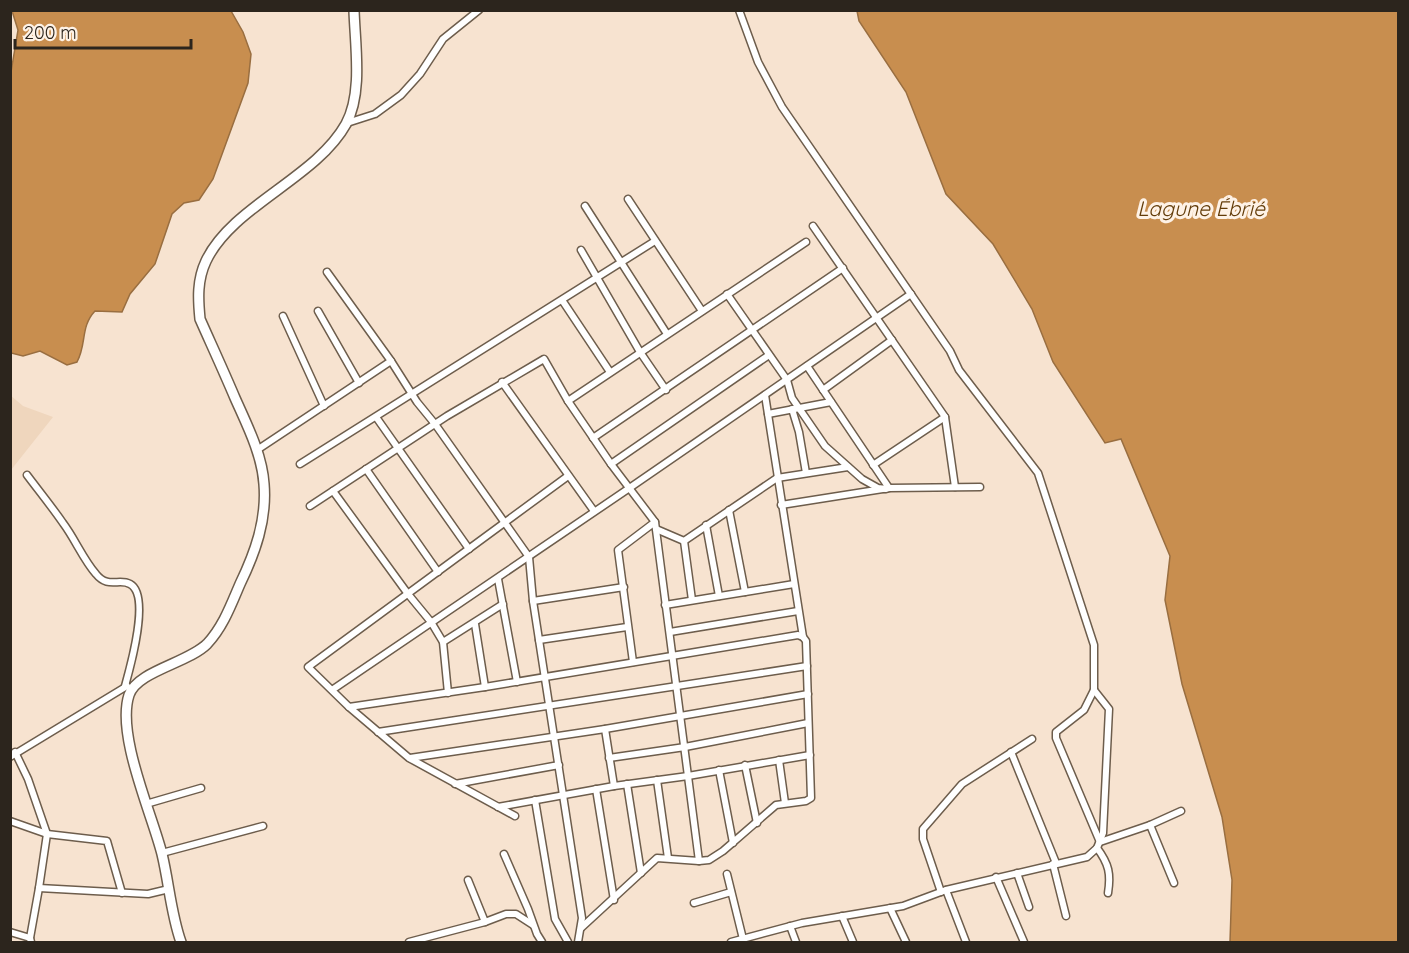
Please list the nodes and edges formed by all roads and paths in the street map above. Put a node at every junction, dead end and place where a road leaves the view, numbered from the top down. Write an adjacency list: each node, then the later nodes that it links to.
1 (354, 10): 4 (street)
2 (479, 10): 4 (street)
3 (739, 10): 16 (street)
4 (347, 123): 47 (street)
5 (628, 199): 8 (street)
6 (585, 206): 11 (street)
7 (813, 226): 12 (street)
8 (656, 241): 11 (street); 18 (street)
9 (806, 242): 15 (street)
10 (581, 250): 14 (street)
11 (621, 262): 14 (street); 23 (street)
12 (843, 268): 21 (street); 22 (street)
13 (327, 272): 27 (street)
14 (597, 278): 17 (street); 25 (street)
15 (727, 294): 18 (street); 22 (street)
16 (911, 294): 21 (street); 102 (street)
17 (562, 300): 29 (street); 35 (street)
18 (702, 310): 23 (street)
19 (318, 311): 32 (street)
20 (283, 316): 39 (street)
21 (876, 318): 24 (street); 28 (street)
22 (752, 331): 26 (street); 33 (street)
23 (667, 333): 25 (street)
24 (892, 340): 34 (street); 43 (street)
25 (640, 352): 29 (street); 33 (street)
26 (769, 355): 30 (street); 49 (street)
27 (391, 361): 32 (street); 35 (street)
28 (807, 366): 30 (street); 34 (street)
29 (610, 372): 37 (street)
30 (787, 380): 36 (street); 40 (street)
31 (502, 382): 37 (street); 44 (street); 55 (street)
32 (359, 383): 39 (street)
33 (666, 390): 45 (street)
34 (823, 390): 38 (street)
35 (411, 395): 42 (street); 44 (street)
36 (765, 395): 41 (street); 60 (street)
37 (568, 400): 45 (street)
38 (831, 402): 40 (street); 50 (street)
39 (324, 406): 47 (street)
40 (795, 408): 41 (street); 51 (street); 53 (street)
41 (768, 414): 56 (street)
42 (376, 417): 46 (street); 48 (street)
43 (945, 417): 50 (street); 57 (street)
44 (435, 424): 46 (street); 67 (street)
45 (593, 438): 49 (street)
46 (399, 448): 52 (street); 71 (street)
47 (257, 450): 97 (street)
48 (300, 464)
49 (611, 464): 60 (street)
50 (873, 465): 59 (street)
51 (848, 467): 53 (street); 59 (street)
52 (366, 469): 61 (street); 73 (street)
53 (806, 473): 56 (street)
54 (27, 475): 98 (street)
55 (568, 476): 65 (street); 67 (street)
56 (777, 478): 62 (street); 64 (street)
57 (955, 487): 58 (street); 59 (street)
58 (980, 487)
59 (887, 488): 62 (street)
60 (628, 489): 65 (street); 66 (street)
61 (333, 491): 63 (street); 78 (street)
62 (781, 505): 75 (street)
63 (310, 506)
64 (729, 510): 68 (street); 77 (street)
65 (594, 511): 72 (street)
66 (655, 522): 69 (street); 76 (street)
67 (504, 523): 71 (street); 72 (street)
68 (706, 525): 70 (street); 79 (street)
69 (656, 529): 70 (street); 83 (street)
70 (684, 541): 80 (street)
71 (469, 549): 73 (street)
72 (529, 556): 74 (street); 81 (street)
73 (438, 572): 78 (street)
74 (498, 579): 82 (street); 85 (street)
75 (794, 584): 77 (street); 84 (street)
76 (624, 587): 81 (street); 87 (street)
77 (745, 592): 79 (street)
78 (408, 594): 85 (street); 101 (street)
79 (719, 596): 80 (street)
80 (692, 600): 83 (street)
81 (533, 601): 90 (street)
82 (503, 604): 86 (street); 96 (street)
83 (665, 605): 88 (street)
84 (798, 611): 88 (street); 89 (street)
85 (430, 622): 91 (street); 101 (street)
86 (475, 624): 91 (street); 100 (street)
87 (627, 627): 90 (street); 93 (street)
88 (670, 632): 92 (street)
89 (803, 637): 92 (street); 94 (street)
90 (539, 640): 95 (street)
91 (443, 642): 103 (street)
92 (674, 655): 93 (street); 99 (street)
93 (633, 662): 95 (street)
94 (807, 666): 99 (street); 104 (street)
95 (544, 677): 96 (street); 106 (street)
96 (517, 682): 100 (street)
97 (136, 684): 98 (street); 133 (street)
98 (125, 686): 115 (street)
99 (676, 686): 106 (street); 107 (street)
100 (485, 687): 103 (street)
101 (332, 690): 105 (street)
102 (1094, 690): 143 (street); 143 (street)
103 (448, 693): 105 (street)
104 (808, 694): 107 (street); 108 (street)
105 (349, 706): 110 (street)
106 (549, 706): 110 (street); 111 (street)
107 (681, 717): 109 (street); 113 (street)
108 (808, 723): 113 (street); 116 (street)
109 (605, 729): 111 (street); 118 (street)
110 (378, 732): 117 (street)
111 (555, 736): 117 (street); 120 (street)
112 (1032, 739): 114 (street)
113 (685, 747): 118 (street); 123 (street)
114 (1011, 752): 148 (street); 157 (street)
115 (13, 755): 141 (street)
116 (810, 755): 119 (street); 132 (street)
117 (409, 758): 125 (street)
118 (609, 758): 127 (street)
119 (779, 760): 121 (street); 132 (street)
120 (559, 765): 125 (street); 130 (street)
121 (745, 765): 122 (street); 138 (street)
122 (719, 770): 123 (street); 142 (street)
123 (688, 776): 124 (street); 147 (street)
124 (657, 780): 126 (street); 146 (street)
125 (455, 784): 134 (street)
126 (627, 784): 127 (street); 149 (street)
127 (614, 786): 129 (street)
128 (201, 788): 133 (street)
129 (596, 789): 130 (street); 161 (street)
130 (563, 795): 131 (street); 170 (street)
131 (535, 800): 134 (street); 177 (street)
132 (785, 803): 138 (street)
133 (146, 804): 144 (street)
134 (498, 807): 136 (street)
135 (1181, 811): 139 (street)
136 (515, 816)
137 (10, 821): 141 (street)
138 (757, 823): 142 (street)
139 (1150, 825): 143 (street); 154 (street)
140 (263, 826): 144 (street)
141 (46, 834): 155 (street); 159 (street)
142 (733, 843): 147 (street)
143 (1099, 845): 148 (street); 160 (street)
144 (162, 853): 156 (street)
145 (504, 854): 168 (street)
146 (668, 858): 147 (street); 149 (street)
147 (699, 861)
148 (1055, 864): 150 (street); 166 (street)
149 (641, 873): 161 (street)
150 (1017, 873): 152 (street); 163 (street)
151 (727, 874): 158 (street)
152 (996, 877): 157 (street); 184 (street)
153 (468, 880): 167 (street)
154 (1174, 883)
155 (39, 888): 159 (street); 173 (street)
156 (169, 889): 159 (street); 174 (street)
157 (944, 891): 164 (street); 183 (street)
158 (731, 892): 162 (street); 172 (street)
159 (122, 893)
160 (1108, 893)
161 (614, 900): 170 (street)
162 (694, 903)
163 (1029, 907)
164 (890, 908): 165 (street); 182 (street)
165 (842, 916): 169 (street); 181 (street)
166 (1066, 916)
167 (485, 922): 168 (street); 175 (street)
168 (533, 925): 176 (street)
169 (790, 926): 172 (street); 180 (street)
170 (581, 929): 178 (street)
171 (10, 932): 173 (street)
172 (743, 939): 179 (street)
173 (31, 940)
174 (181, 942)
175 (409, 942)
176 (542, 942)
177 (568, 942)
178 (578, 942)
179 (731, 942)
180 (796, 942)
181 (853, 942)
182 (906, 942)
183 (966, 942)
184 (1024, 942)

